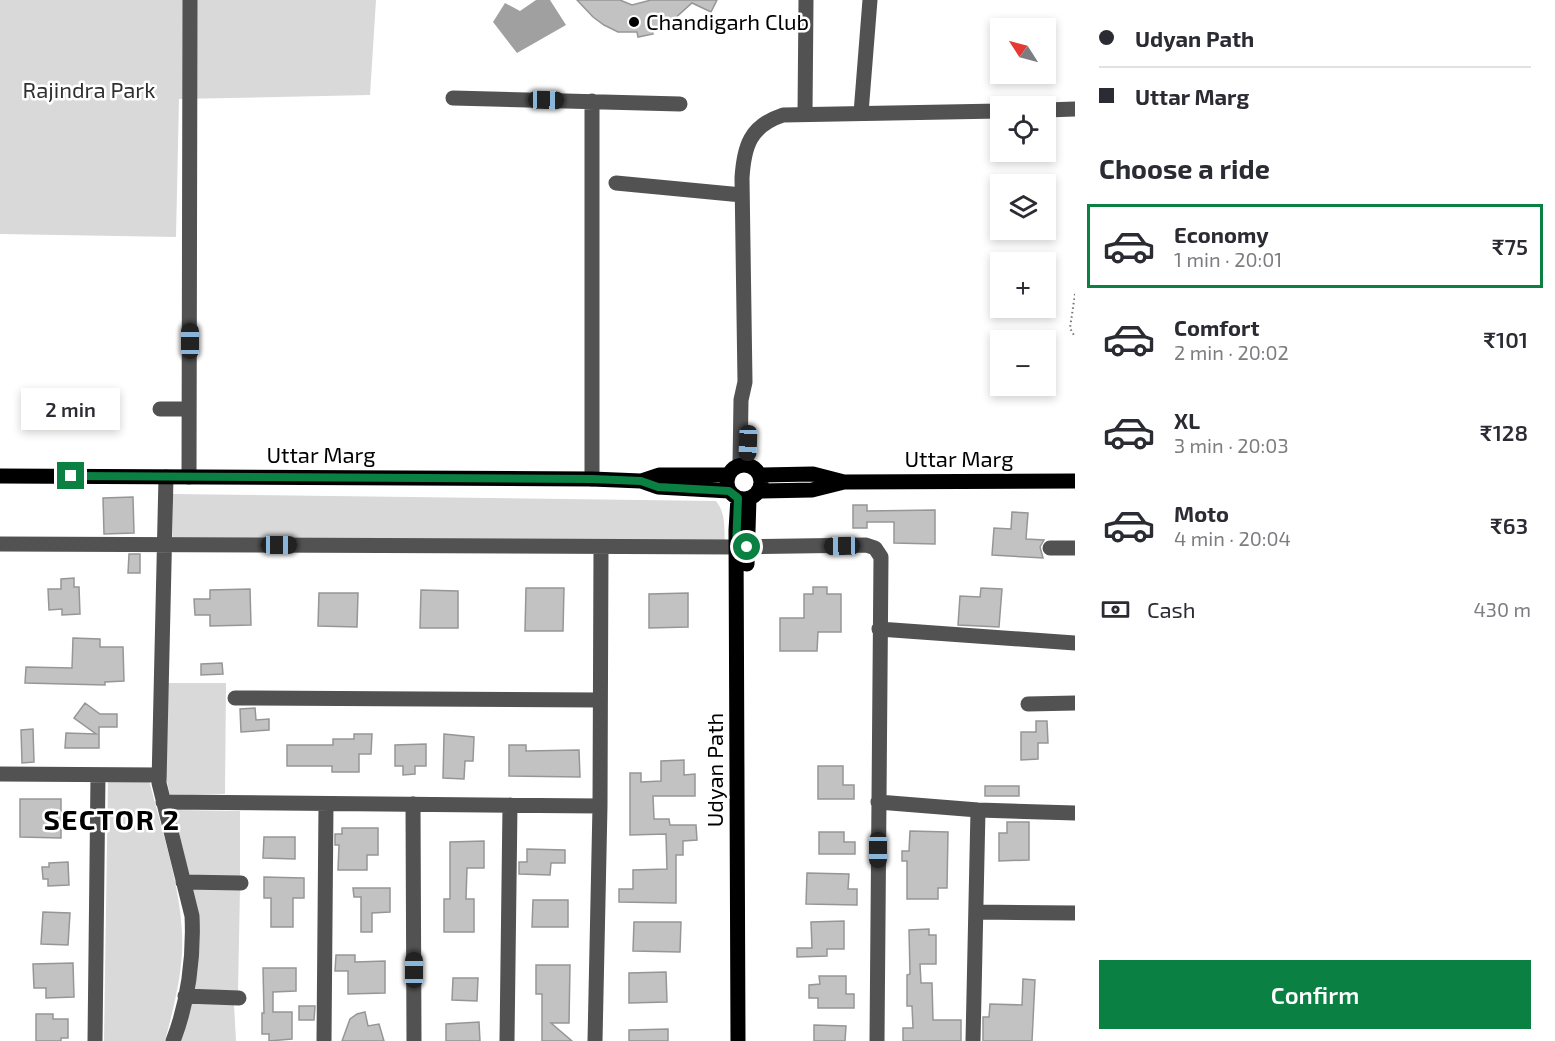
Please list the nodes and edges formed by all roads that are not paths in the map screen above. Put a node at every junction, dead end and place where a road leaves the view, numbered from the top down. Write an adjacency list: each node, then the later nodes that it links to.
1 (190, 0): 15 (street)
2 (807, 0): 11 (street)
3 (870, 0): 10 (street)
4 (453, 98): 5 (street)
5 (592, 101): 6 (street); 22 (street)
6 (680, 104)
7 (1075, 109): 8 (street)
8 (1056, 110)
9 (990, 111): 10 (street)
10 (861, 113): 11 (street)
11 (805, 114): 13 (street)
12 (616, 183): 13 (street)
13 (742, 195): 16 (street)
14 (160, 409): 15 (street)
15 (189, 409): 21 (street)
16 (743, 465): 17 (main road); 18 (main road)
17 (728, 475): 23 (main road, Uttar Marg); 26 (main road)
18 (760, 475): 25 (main road, Uttar Marg); 26 (main road)
19 (0, 476): 20 (main road, Uttar Marg)
20 (166, 477): 21 (main road, Uttar Marg); 28 (street)
21 (189, 477): 22 (main road, Uttar Marg)
22 (592, 479): 23 (main road, Uttar Marg)
23 (641, 481): 26 (main road, Uttar Marg)
24 (1075, 481): 25 (main road, Uttar Marg)
25 (844, 482): 26 (main road, Uttar Marg)
26 (744, 495): 30 (main road, Udyan Path)
27 (0, 544): 28 (street)
28 (165, 544): 29 (street); 41 (street)
29 (601, 547): 30 (street); 36 (street)
30 (742, 547): 33 (street); 62 (main road, Udyan Path); 63 (main road, Udyan Path)
31 (1050, 548): 32 (street)
32 (1075, 548)
33 (879, 629): 34 (street); 43 (street)
34 (1075, 643)
35 (235, 698): 36 (street)
36 (600, 699): 47 (street)
37 (1075, 703): 38 (street)
38 (1028, 704)
39 (0, 774): 40 (street)
40 (98, 775): 41 (street); 56 (street)
41 (159, 775): 42 (street)
42 (163, 802): 44 (street); 50 (street)
43 (878, 802): 48 (street); 64 (street)
44 (326, 804): 45 (street); 58 (street)
45 (413, 804): 46 (street); 59 (street)
46 (510, 805): 47 (street); 60 (street)
47 (600, 806): 61 (street)
48 (978, 810): 49 (street); 52 (street)
49 (1075, 813)
50 (183, 882): 51 (street); 54 (street)
51 (241, 883)
52 (976, 912): 53 (street); 65 (street)
53 (1075, 913)
54 (185, 996): 55 (street); 57 (street)
55 (239, 998)
56 (95, 1041)
57 (173, 1041)
58 (324, 1041)
59 (414, 1041)
60 (507, 1041)
61 (595, 1041)
62 (738, 1041)
63 (748, 1041)
64 (877, 1041)
65 (973, 1041)

